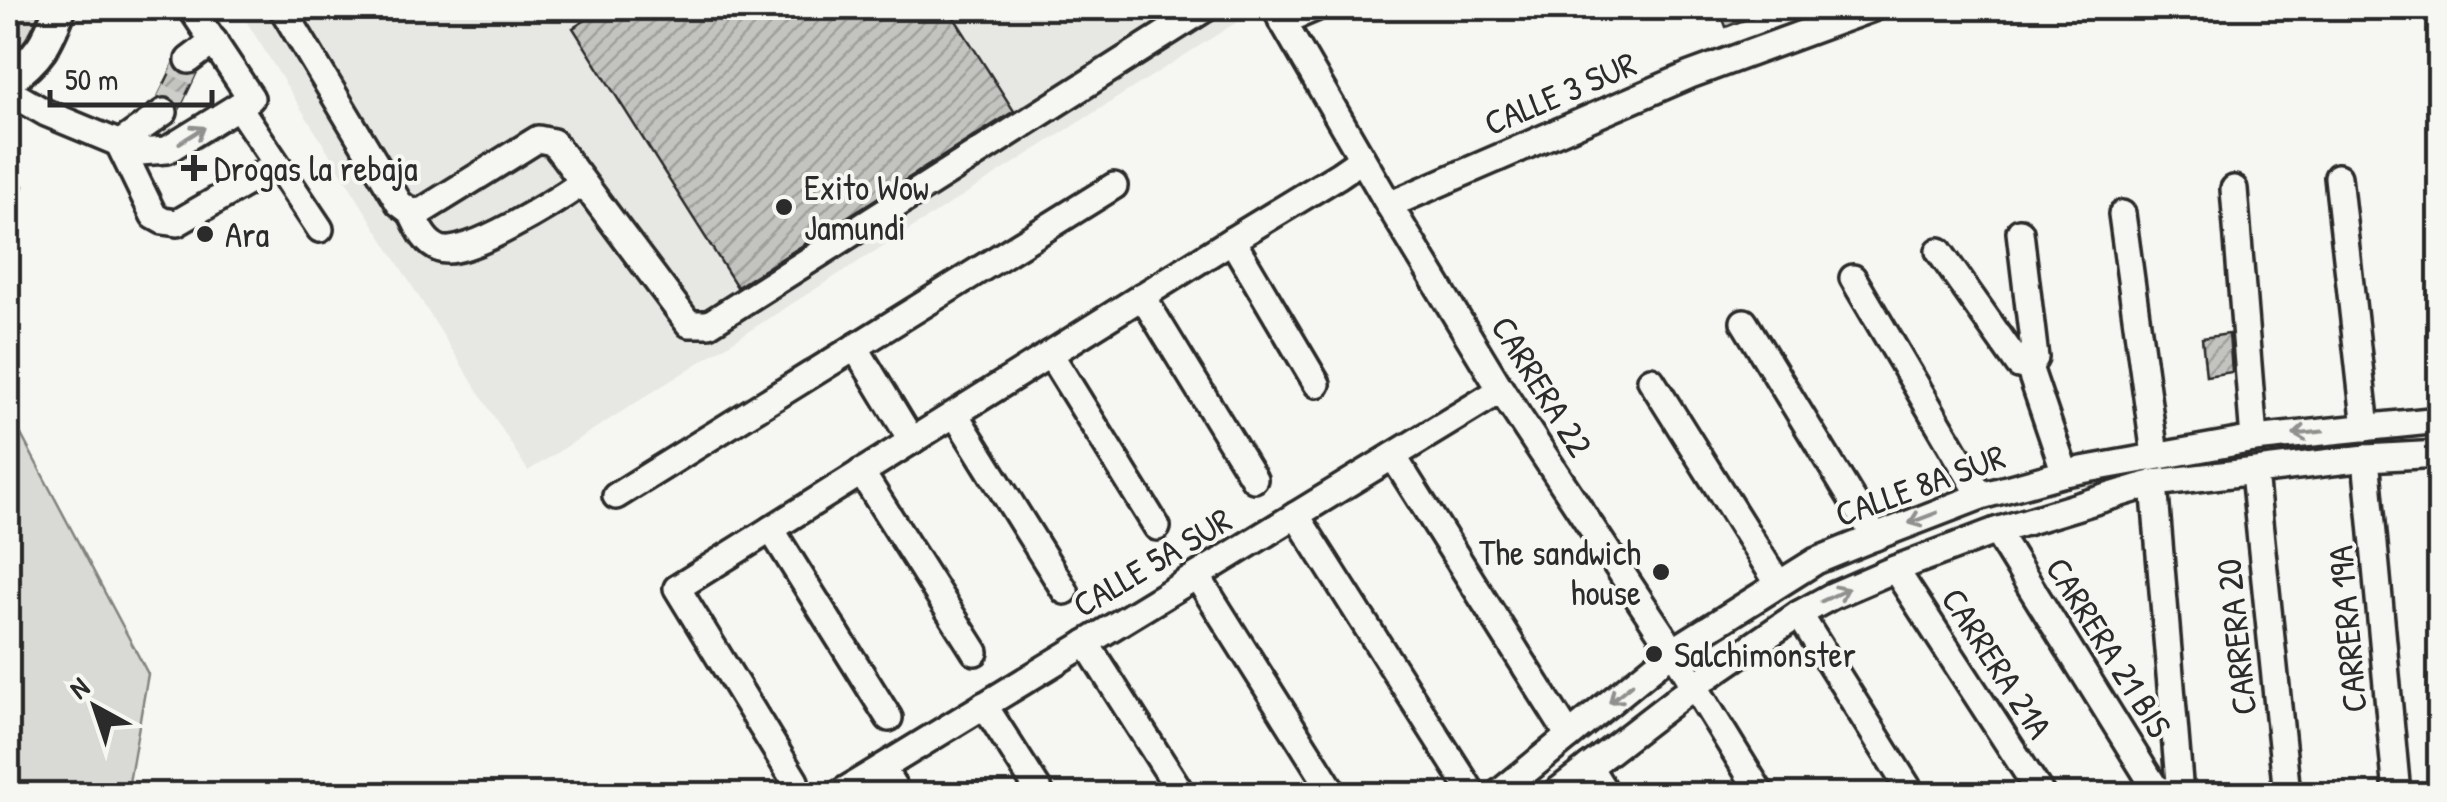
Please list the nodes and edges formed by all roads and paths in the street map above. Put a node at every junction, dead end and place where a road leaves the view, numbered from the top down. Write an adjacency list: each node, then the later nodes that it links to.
1 (60, 8): 10 (main road)
2 (191, 8): 8 (street)
3 (282, 8): 22 (street)
4 (1206, 8): 18 (street)
5 (1315, 8): 7 (street)
6 (1873, 8): 21 (street, CALLE 3 SUR)
7 (1279, 15): 15 (street, CARRERA 22)
8 (214, 41): 9 (street); 12 (street)
9 (189, 60)
10 (8, 80)
11 (8, 91): 14 (street)
12 (238, 106): 14 (street, one-way to 12); 16 (street)
13 (164, 112): 14 (street)
14 (119, 144): 16 (street)
15 (1362, 158): 21 (street, CARRERA 22); 26 (street)
16 (276, 165): 24 (street)
17 (2338, 176): 39 (street)
18 (582, 183): 22 (street); 22 (street)
19 (1114, 186): 31 (street)
20 (2234, 189): 40 (street)
21 (1389, 204): 36 (street, CARRERA 22)
22 (411, 212)
23 (2122, 214): 43 (street)
24 (320, 229)
25 (2020, 232): 33 (street)
26 (1232, 240): 29 (street); 35 (street)
27 (1939, 251): 33 (street)
28 (1853, 278): 52 (street)
29 (1142, 296): 32 (street); 49 (street)
30 (1744, 322): 57 (street)
31 (854, 347): 41 (street); 51 (street)
32 (1050, 354): 37 (street); 54 (street)
33 (2029, 368): 47 (street)
34 (1651, 380): 60 (street)
35 (1318, 384)
36 (1501, 390): 44 (street, CALLE 5A SUR); 64 (street, CARRERA 22)
37 (955, 414): 41 (street); 61 (street)
38 (2440, 420): 39 (street, CALLE 8A SUR)
39 (2366, 428): 40 (street, CALLE 8A SUR, one-way to 40)
40 (2254, 439): 43 (street, CALLE 8A SUR)
41 (912, 440): 46 (street)
42 (2440, 454): 45 (street, CALLE 8A SUR)
43 (2155, 455): 47 (street, CALLE 8A SUR)
44 (1393, 456): 53 (street, CALLE 5A SUR); 69 (street)
45 (2366, 458): 48 (street, CALLE 8A SUR); 88 (street, CARRERA 19A)
46 (862, 472): 55 (street); 65 (street)
47 (2065, 472): 52 (street, CALLE 8A SUR)
48 (2254, 473): 50 (street, CALLE 8A SUR); 87 (street, CARRERA 20)
49 (1254, 479)
50 (2154, 484): 56 (street, CALLE 8A SUR); 86 (street)
51 (616, 496)
52 (1981, 496): 57 (street, CALLE 8A SUR, one-way to 57)
53 (1296, 515): 59 (street, CALLE 5A SUR); 78 (street)
54 (1157, 527)
55 (771, 529): 68 (street); 72 (street)
56 (1996, 531): 58 (street, CALLE 8A SUR); 85 (street, CARRERA 21 BIS)
57 (1874, 536): 60 (street, CALLE 8A SUR)
58 (1894, 569): 62 (street, CALLE 8A SUR, one-way to 58); 84 (street, CARRERA 21A)
59 (1197, 576): 63 (street, CALLE 5A SUR); 77 (street)
60 (1778, 583): 64 (street, CALLE 8A SUR)
61 (1065, 591)
62 (1799, 614): 66 (street, CALLE 8A SUR); 83 (street)
63 (1086, 644): 67 (street, CALLE 5A SUR); 76 (street)
64 (1673, 651): 66 (street, CARRERA 22); 69 (street, CALLE 8A SUR, one-way to 69)
65 (975, 652)
66 (1694, 686): 70 (street, CALLE 8A SUR); 82 (street, CARRERA 22)
67 (984, 705): 71 (street, CALLE 5A SUR); 75 (street)
68 (889, 718)
69 (1569, 736): 79 (street, CALLE 8A SUR)
70 (1589, 766): 80 (street, CALLE 8A SUR); 81 (street)
71 (882, 768): 73 (street, CALLE 5A SUR); 74 (street)
72 (795, 781)
73 (839, 794)
74 (898, 794)
75 (1041, 794)
76 (1182, 794)
77 (1334, 794)
78 (1473, 794)
79 (1498, 794)
80 (1554, 794)
81 (1606, 794)
82 (1761, 794)
83 (1912, 794)
84 (2040, 794)
85 (2167, 794)
86 (2180, 794)
87 (2287, 794)
88 (2397, 794)

